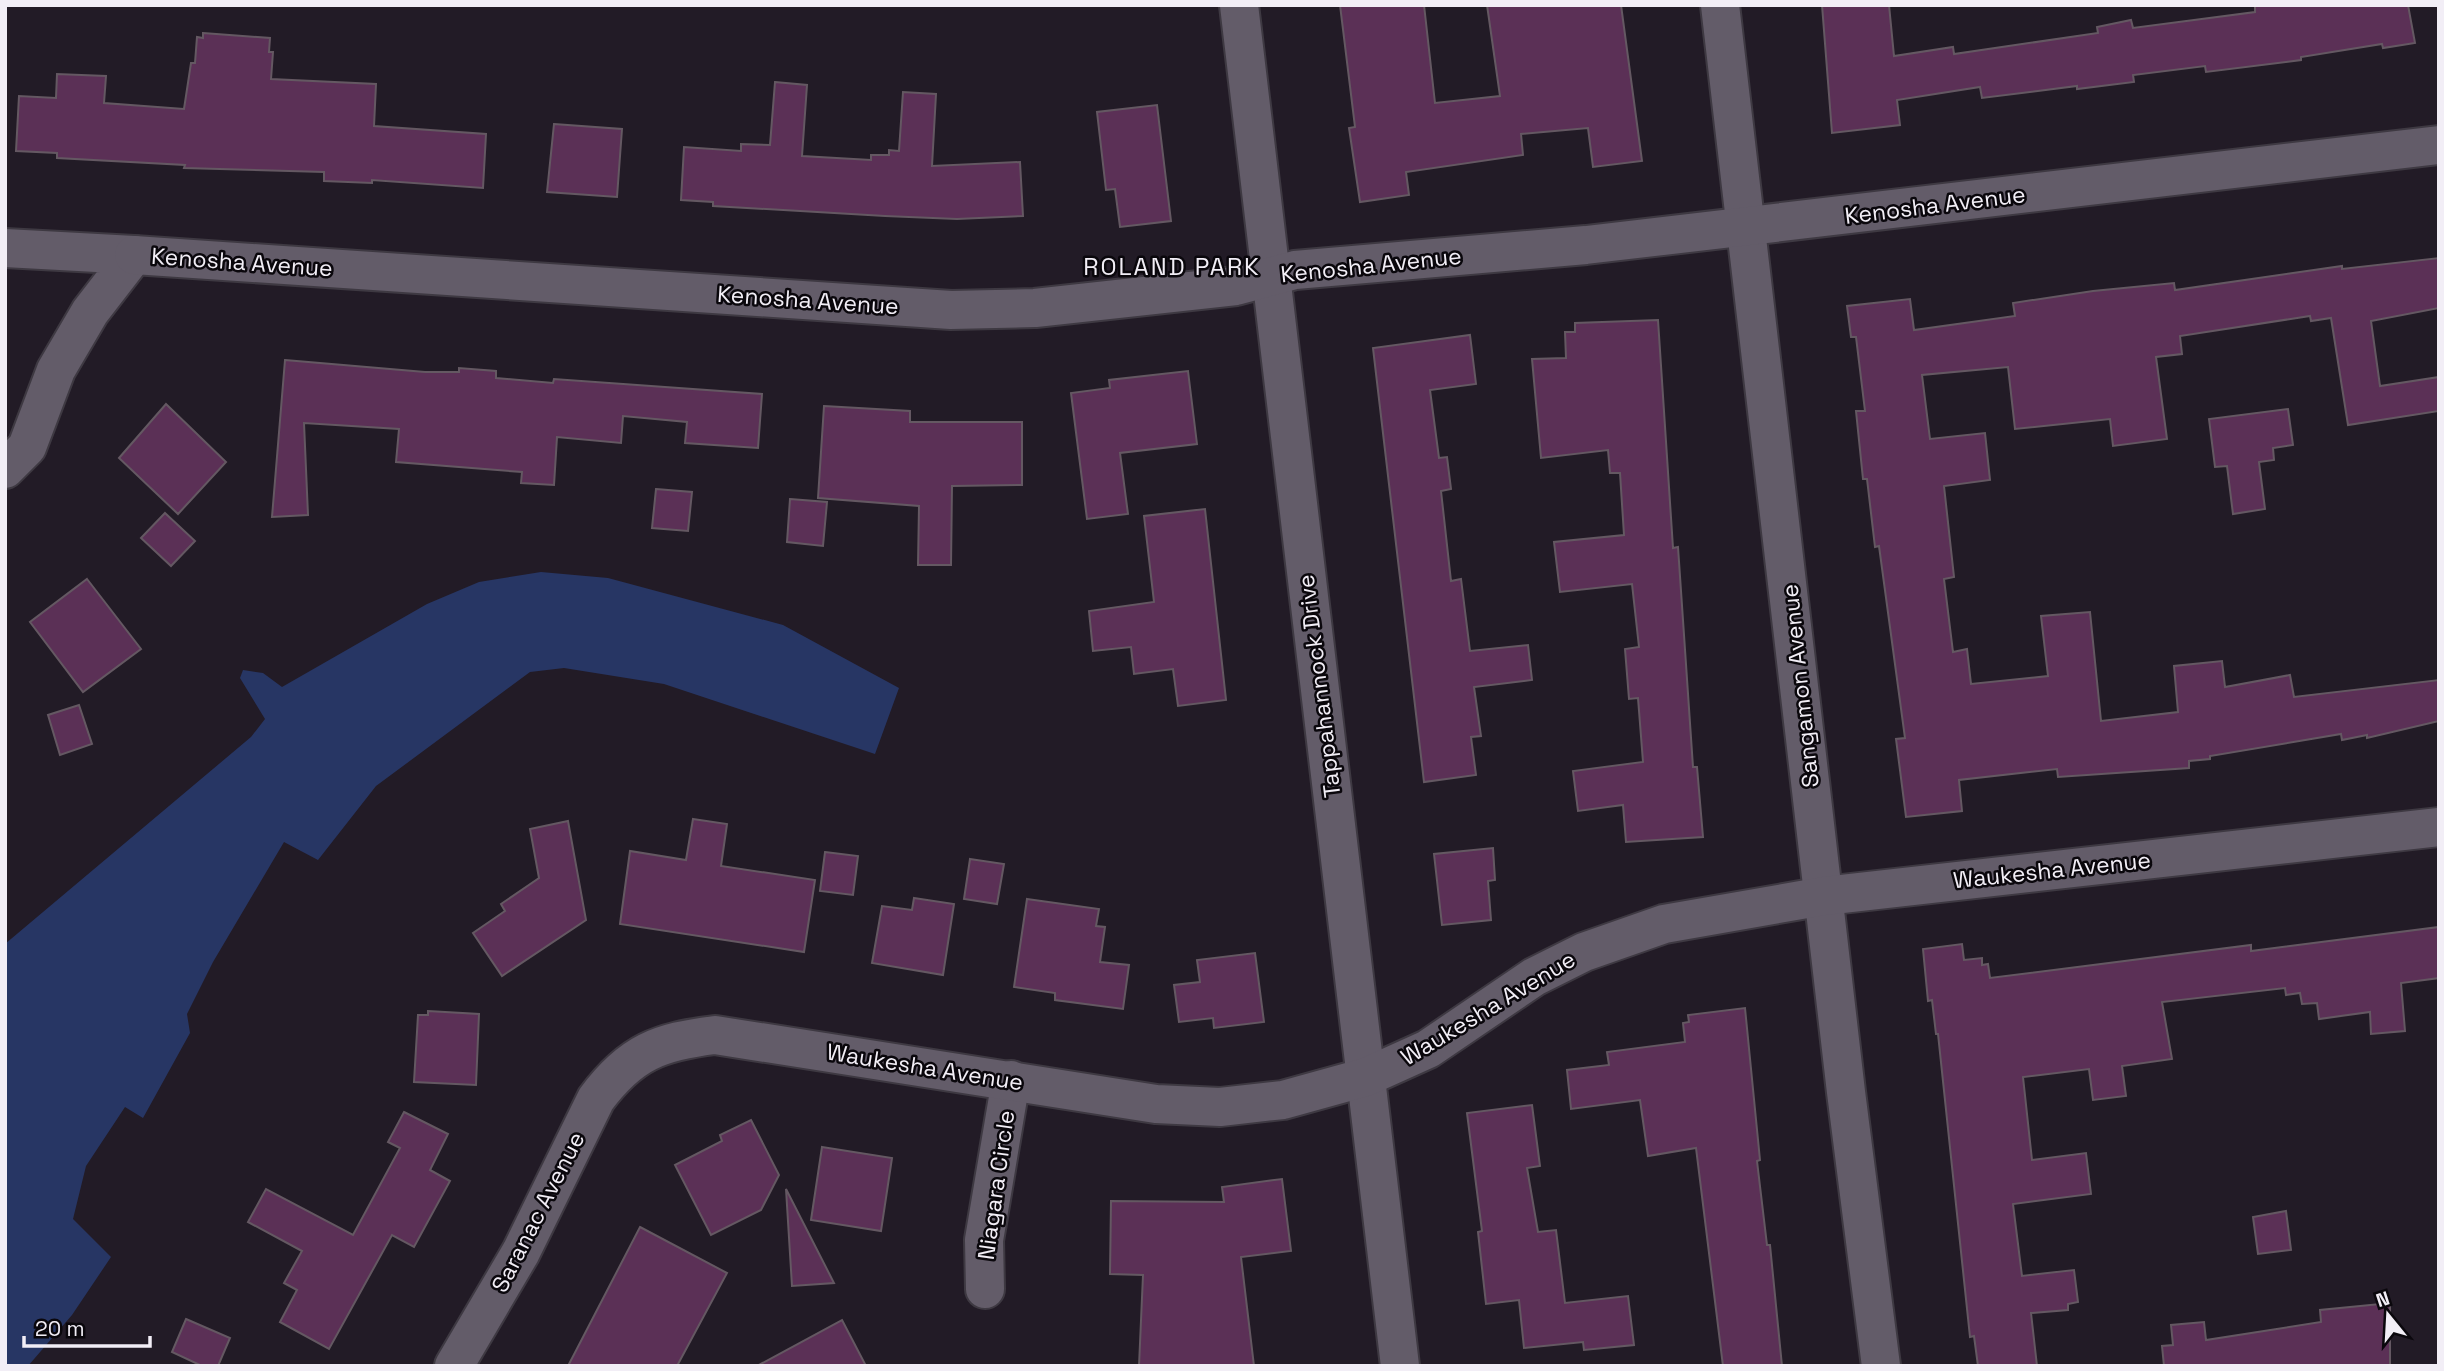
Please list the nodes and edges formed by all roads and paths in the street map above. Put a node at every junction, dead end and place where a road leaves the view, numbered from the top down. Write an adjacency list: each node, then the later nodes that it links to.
1 (1240, 5): 7 (street, Tappahannock Drive)
2 (1720, 5): 4 (street, Sangamon Avenue)
3 (2439, 145): 4 (street, Kenosha Avenue)
4 (1745, 227): 7 (street, Kenosha Avenue); 10 (street, Sangamon Avenue)
5 (5, 248): 6 (street, Kenosha Avenue)
6 (134, 255): 7 (street, Kenosha Avenue); 8 (street, Kenosha Avenue)
7 (1272, 274): 12 (street, Tappahannock Drive)
8 (5, 469)
9 (2439, 827): 10 (street, Waukesha Avenue)
10 (1824, 896): 12 (street, Waukesha Avenue); 17 (street, Sangamon Avenue)
11 (629, 1063): 13 (street, Waukesha Avenue); 15 (street, Saranac Avenue)
12 (1366, 1077): 13 (street, Waukesha Avenue); 16 (street, Tappahannock Drive)
13 (1011, 1080): 14 (street, Niagara Circle)
14 (985, 1289)
15 (454, 1366)
16 (1400, 1366)
17 (1881, 1366)

